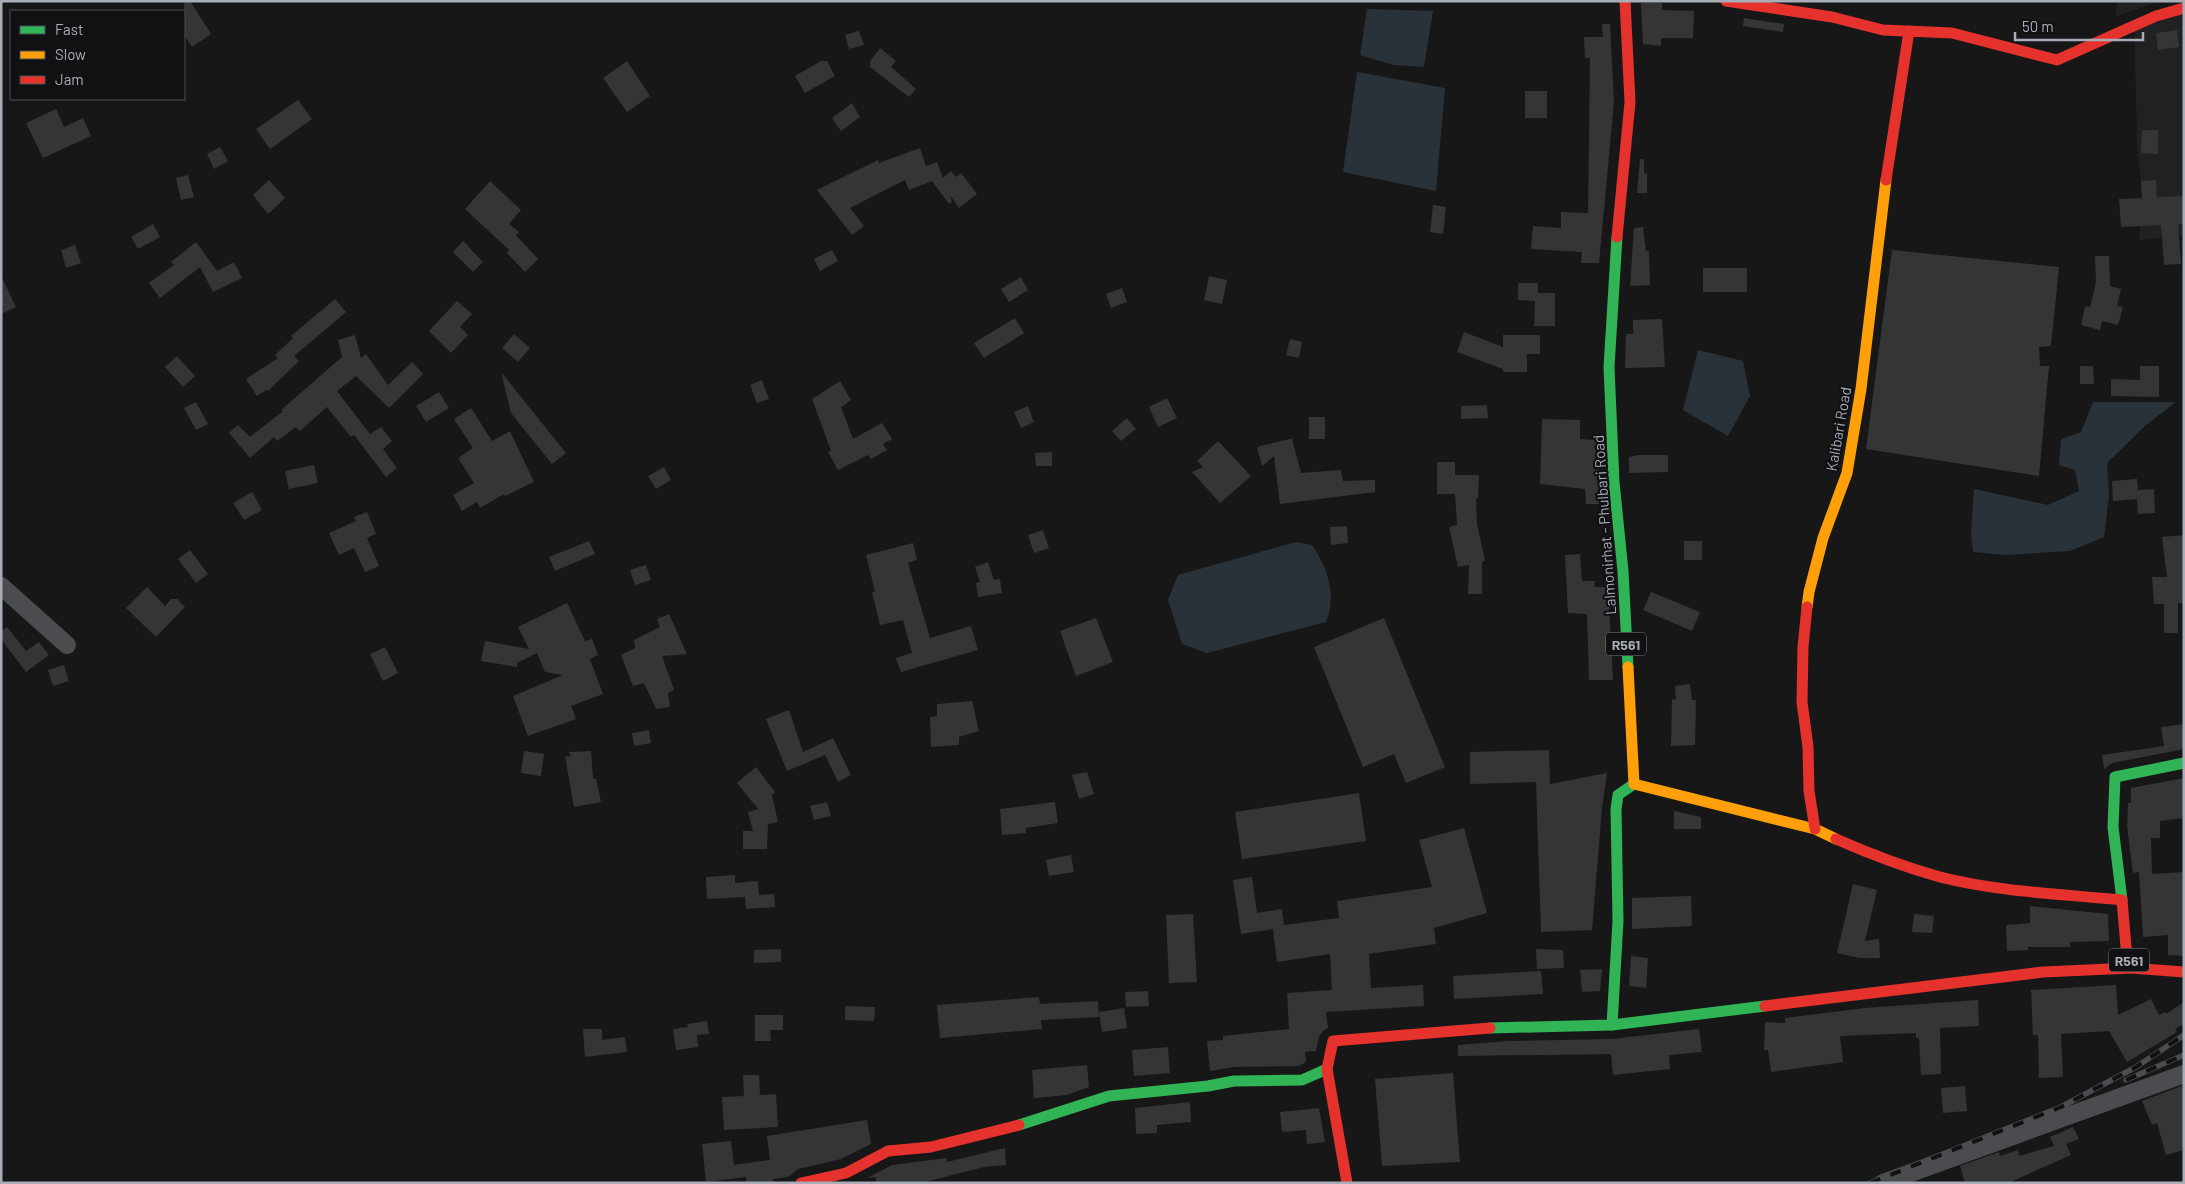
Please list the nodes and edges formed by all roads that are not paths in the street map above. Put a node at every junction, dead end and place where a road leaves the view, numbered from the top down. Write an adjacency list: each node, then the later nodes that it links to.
1 (1625, 1): 8 (street, Lalmonirhat - Phulbari Road / R561)
2 (1726, 1): 4 (street)
3 (2184, 8): 4 (street)
4 (1909, 31): 9 (street, Kalibari Road)
5 (1, 586): 6 (street)
6 (67, 645)
7 (2184, 763): 10 (street)
8 (1634, 784): 9 (street); 13 (street)
9 (1815, 829): 10 (street)
10 (2122, 900): 11 (street, R561)
11 (2131, 968): 12 (street, R561); 13 (street)
12 (2184, 972)
13 (1612, 1025): 14 (street)
14 (1327, 1069): 16 (street); 17 (street)
15 (2184, 1074): 18 (street)
16 (801, 1183)
17 (1347, 1183)
18 (1882, 1183)

